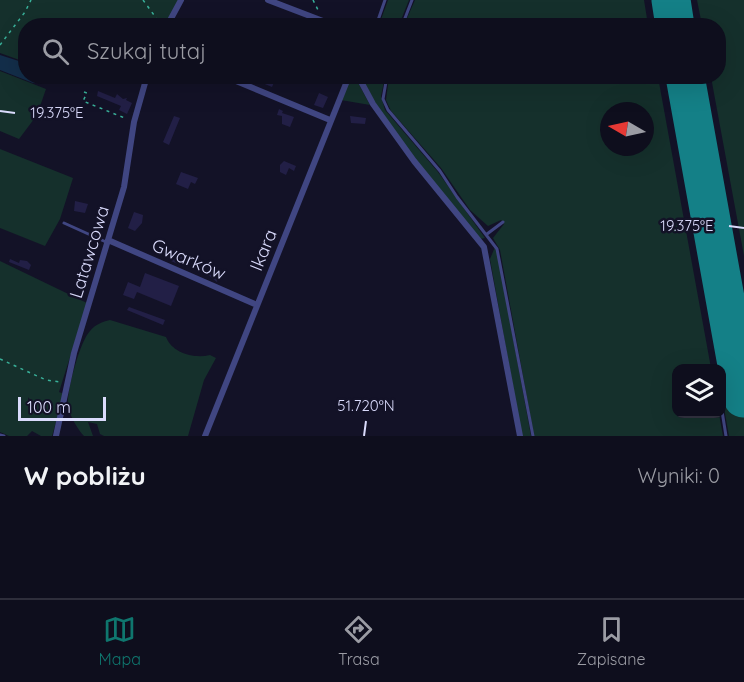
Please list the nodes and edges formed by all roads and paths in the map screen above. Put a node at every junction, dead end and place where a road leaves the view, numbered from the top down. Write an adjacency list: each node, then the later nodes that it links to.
1 (31, 0): 8 (path)
2 (143, 0): 9 (path)
3 (181, 0): 10 (street)
4 (268, 0): 11 (street)
5 (313, 0): 12 (path)
6 (385, 0): 13 (lane)
7 (412, 0): 14 (lane)
8 (20, 18)
9 (156, 18)
10 (171, 18)
11 (312, 18)
12 (322, 18)
13 (379, 18)
14 (405, 18)
15 (18, 21): 16 (path)
16 (0, 45)
17 (145, 84): 24 (street, Latawcowa)
18 (243, 84): 23 (street)
19 (346, 84): 23 (street, Ikara)
20 (362, 84): 30 (street)
21 (386, 84): 27 (lane)
22 (84, 92): 24 (path)
23 (330, 120): 31 (street, Ikara)
24 (134, 122): 29 (street, Latawcowa)
25 (503, 222): 27 (lane)
26 (64, 223): 29 (lane)
27 (487, 234): 28 (lane)
28 (491, 240): 30 (lane); 38 (lane)
29 (108, 242): 31 (street, Gwarków); 33 (street, Latawcowa)
30 (484, 247): 37 (street)
31 (257, 305): 36 (street, Ikara)
32 (0, 359): 33 (path)
33 (68, 384): 35 (street, Latawcowa)
34 (723, 418): 39 (lane)
35 (56, 436)
36 (206, 436)
37 (520, 436)
38 (532, 436)
39 (726, 436)

